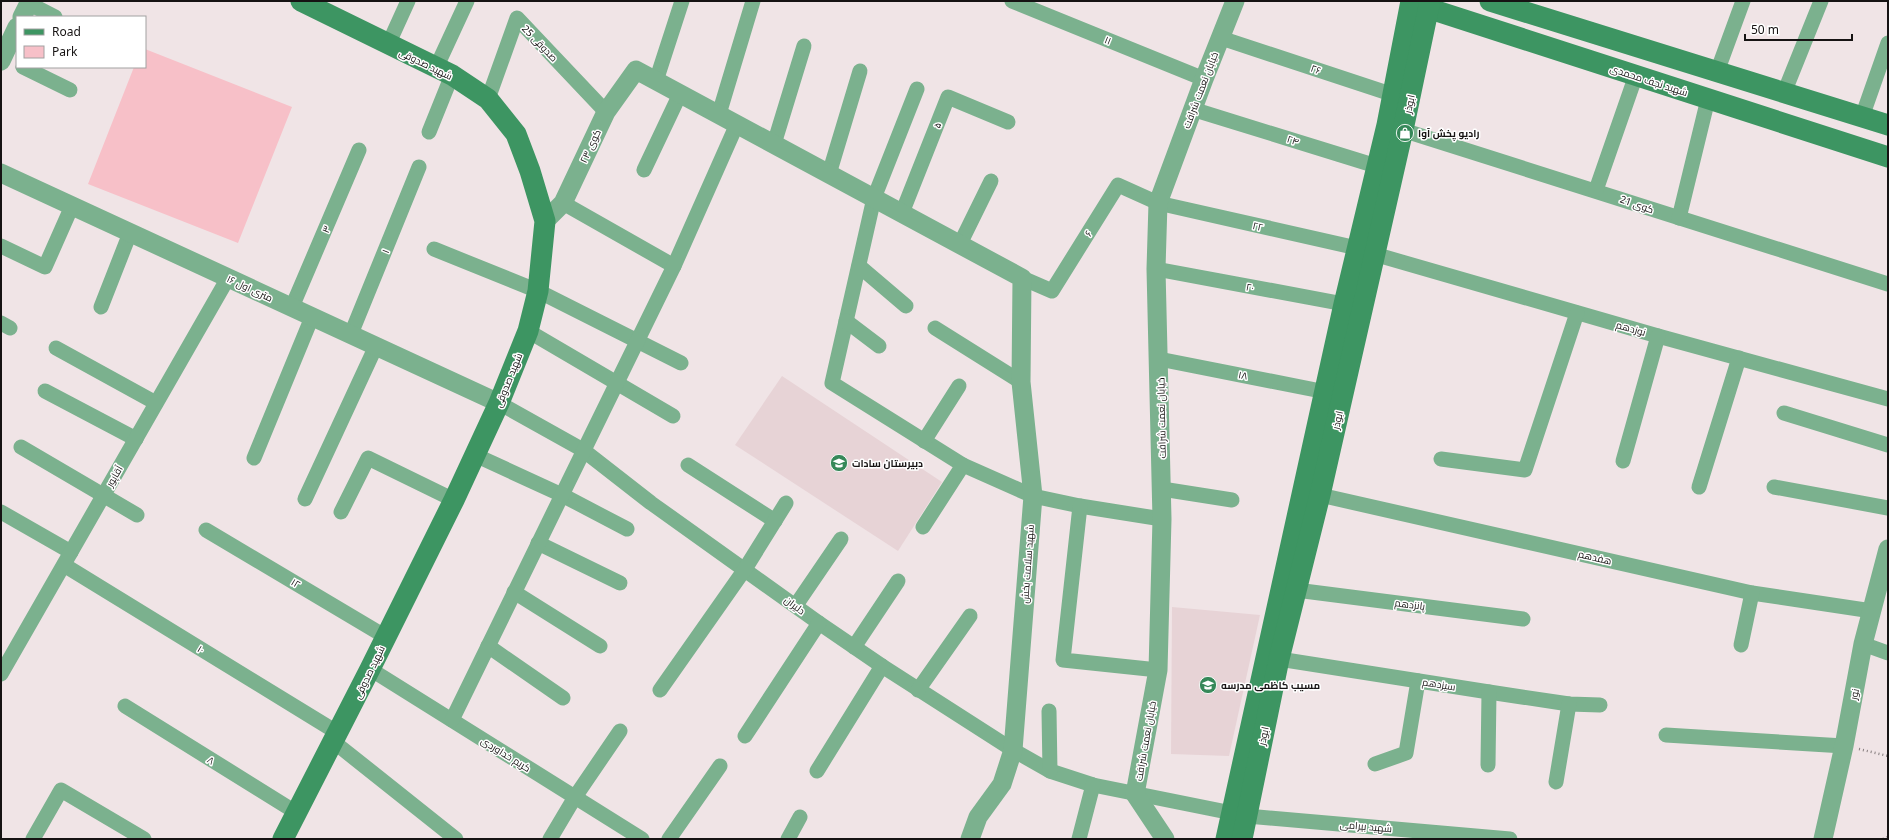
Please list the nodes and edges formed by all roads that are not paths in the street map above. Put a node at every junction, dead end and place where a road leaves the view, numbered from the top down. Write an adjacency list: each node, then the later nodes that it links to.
1 (301, 1): 12 (main road, شهید صدوقی)
2 (408, 1): 18 (street)
3 (467, 1): 23 (street)
4 (682, 1): 27 (street)
5 (753, 1): 37 (street)
6 (1012, 1): 26 (street, ۱۱)
7 (1235, 1): 16 (street, خیابان نعمت شرافت)
8 (1743, 1): 24 (street)
9 (1821, 1): 30 (street)
10 (1418, 3): 25 (main road, شهید نجف محمدی); 33 (main road, ابوذر)
11 (1502, 3): 24 (main road)
12 (326, 6): 18 (main road, شهید صدوقی)
13 (27, 7): 14 (street)
14 (52, 16)
15 (16, 31): 20 (street)
16 (1221, 38): 26 (street, خیابان نعمت شرافت); 33 (street, ۲۶)
17 (1888, 43): 38 (street)
18 (388, 45): 23 (main road, شهید صدوقی)
19 (804, 46): 44 (street)
20 (7, 61)
21 (25, 68): 29 (street)
22 (860, 71): 51 (street)
23 (444, 72): 32 (main road, شهید صدوقی); 43 (street)
24 (1717, 72): 30 (main road); 34 (main road)
25 (1636, 75): 34 (main road, شهید نجف محمدی); 53 (street)
26 (1204, 79): 35 (street, خیابان نعمت شرافت)
27 (656, 80): 31 (street); 36 (street, کوی ۲۳)
28 (917, 89): 54 (street)
29 (70, 90)
30 (1784, 93): 38 (main road)
31 (680, 94): 37 (street); 49 (street)
32 (488, 98): 36 (street, صدوقی 25); 60 (main road, شهید صدوقی)
33 (1402, 98): 42 (main road, ابوذر)
34 (1708, 99): 46 (main road, شهید نجف محمدی); 59 (street)
35 (1192, 109): 48 (street, ۲۴); 56 (street, خیابان نعمت شرافت)
36 (606, 112): 55 (street, کوی ۲۳)
37 (719, 114): 40 (street)
38 (1862, 117): 41 (main road)
39 (1008, 122): 58 (street, ۵)
40 (737, 124): 44 (street); 66 (street)
41 (1888, 125)
42 (1395, 127): 48 (main road, ابوذر); 53 (street, کوی 21)
43 (429, 132)
44 (774, 144): 51 (street)
45 (359, 150): 76 (street, ۳)
46 (1888, 157)
47 (419, 167): 82 (street, ۱)
48 (1385, 169): 65 (main road, ابوذر)
49 (644, 170)
50 (1, 173): 57 (street, ۱۶ متری اول)
51 (829, 174): 54 (street)
52 (991, 181): 62 (street)
53 (1596, 190): 59 (street, کوی 21)
54 (874, 198): 58 (street); 67 (street)
55 (563, 203): 60 (street, کوی ۲۳); 66 (street)
56 (1158, 203): 65 (street, ۲۲); 68 (street, خیابان نعمت شرافت); 70 (street, ۶)
57 (72, 206): 61 (street, ۱۶ متری اول); 63 (street)
58 (902, 213): 62 (street)
59 (1679, 218): 71 (street, کوی 21)
60 (545, 221): 72 (main road, شهید صدوقی)
61 (130, 233): 69 (street, ۱۶ متری اول); 75 (street)
62 (960, 244): 70 (street)
63 (1, 246)
64 (434, 249): 72 (street)
65 (1366, 251): 73 (main road, ابوذر); 77 (street, نوزدهم); 117 (main road, ابوذر)
66 (674, 266): 84 (street)
67 (859, 266): 74 (street); 79 (street)
68 (1156, 269): 73 (street, ۲۰); 89 (street, خیابان نعمت شرافت)
69 (228, 278): 76 (street, ۱۶ متری اول); 97 (street, آقاپور)
70 (1022, 278): 91 (street, شهید سلامت بخش)
71 (1888, 284)
72 (538, 291): 81 (main road, شهید صدوقی); 84 (street)
73 (1344, 304): 95 (main road, ابوذر)
74 (906, 306)
75 (101, 307)
76 (292, 307): 78 (street, ۱۶ متری اول)
77 (1577, 313): 83 (street, نوزدهم); 108 (street)
78 (312, 317): 82 (street, ۱۶ متری اول); 107 (street)
79 (846, 321): 86 (street); 102 (street)
80 (936, 328): 91 (street)
81 (528, 331): 92 (street); 98 (main road, شهید صدوقی)
82 (351, 334): 85 (street, ۱۶ متری اول)
83 (1658, 336): 88 (street, نوزدهم); 109 (street)
84 (638, 341): 90 (street); 92 (street)
85 (376, 346): 98 (street, ۱۶ متری اول); 119 (street)
86 (879, 346)
87 (56, 348): 97 (street)
88 (1739, 358): 96 (street, نوزدهم); 112 (street)
89 (1159, 359): 95 (street, ۱۸); 114 (street, خیابان نعمت شرافت)
90 (681, 363)
91 (1021, 382): 118 (street, شهید سلامت بخش)
92 (616, 384): 100 (street); 105 (street)
93 (959, 386): 102 (street)
94 (44, 391): 101 (street)
95 (1326, 392): 187 (main road, ابوذر)
96 (1888, 399)
97 (156, 403): 101 (street, آقاپور)
98 (499, 403): 105 (street, دلیران); 106 (main road, شهید صدوقی)
99 (1784, 413): 103 (street)
100 (673, 416)
101 (136, 439): 115 (street, آقاپور)
102 (924, 441): 111 (street)
103 (1888, 445)
104 (21, 447): 115 (street)
105 (583, 450): 116 (street); 137 (street, دلیران)
106 (475, 455): 116 (street); 120 (main road, شهید صدوقی)
107 (254, 458)
108 (1441, 459)
109 (1623, 461)
110 (688, 465): 129 (street)
111 (963, 465): 118 (street); 130 (street)
112 (1699, 487)
113 (1774, 487): 124 (street)
114 (1162, 488): 121 (street); 128 (street, خیابان نعمت شرافت)
115 (104, 495): 127 (street); 136 (street, آقاپور)
116 (562, 495): 131 (street); 134 (street)
117 (1320, 495): 141 (main road, ابوذر); 143 (street, هفدهم)
118 (1033, 496): 123 (street); 176 (street, شهید سلامت بخش)
119 (305, 499)
120 (454, 500): 126 (street); 149 (main road, شهید صدوقی)
121 (1232, 500)
122 (786, 503): 129 (street)
123 (1080, 506): 128 (street); 160 (street)
124 (1888, 508)
125 (1, 512): 136 (street, ۱۰)
126 (341, 512)
127 (137, 515)
128 (1162, 519): 160 (street, خیابان نعمت شرافت)
129 (775, 521): 137 (street)
130 (923, 527)
131 (627, 529)
132 (206, 530): 149 (street, ۱۲)
133 (841, 539): 144 (street)
134 (538, 543): 139 (street); 142 (street)
135 (1888, 549): 140 (street, نور)
136 (67, 558): 159 (street, آقاپور); 174 (street, ۱۰)
137 (746, 569): 144 (street, دلیران); 162 (street)
138 (898, 581): 154 (street)
139 (620, 583)
140 (1883, 588): 145 (street, نور)
141 (1296, 590): 147 (street, پانزدهم); 156 (main road, ابوذر)
142 (514, 592): 152 (street); 153 (street)
143 (1752, 593): 145 (street, هفدهم); 151 (street)
144 (796, 605): 148 (street, دلیران)
145 (1872, 611): 150 (street, نور)
146 (970, 616): 163 (street)
147 (1523, 619)
148 (819, 623): 154 (street, دلیران); 173 (street)
149 (386, 637): 158 (main road, شهید صدوقی)
150 (1863, 644): 155 (street); 175 (street, نور)
151 (1740, 645)
152 (488, 646): 165 (street); 170 (street)
153 (600, 646)
154 (854, 647): 157 (street, دلیران)
155 (1888, 653)
156 (1279, 659): 161 (street, سیزدهم); 187 (main road, ابوذر)
157 (882, 666): 163 (street, دلیران); 180 (street)
158 (370, 669): 170 (street, کریم خداوردی); 174 (main road, شهید صدوقی)
159 (2, 670)
160 (1158, 670): 184 (street, خیابان نعمت شرافت)
161 (1418, 681): 164 (street, سیزدهم); 177 (street)
162 (660, 690)
163 (918, 690): 176 (street, دلیران)
164 (1488, 692): 166 (street, سیزدهم); 178 (street)
165 (563, 698)
166 (1569, 704): 167 (street, سیزدهم); 182 (street)
167 (1600, 705)
168 (125, 706): 186 (street, ۸)
169 (1049, 711): 181 (street)
170 (452, 720): 185 (street, کریم خداوردی)
171 (620, 730): 185 (street)
172 (1666, 735): 175 (street)
173 (745, 736)
174 (336, 737): 186 (main road, شهید صدوقی); 193 (street, ۱۰)
175 (1844, 746): 204 (street, نور)
176 (1013, 750): 181 (street, دلیران); 198 (street, شهید سلامت بخش)
177 (1375, 764)
178 (1488, 765)
179 (720, 766): 196 (street)
180 (818, 771)
181 (1050, 771): 183 (street, دلیران)
182 (1556, 782)
183 (1093, 786): 184 (street, دلیران); 199 (street)
184 (1135, 794): 187 (street, شهید بیرامی); 200 (street, خیابان نعمت شرافت)
185 (575, 797): 194 (street); 195 (street, کریم خداوردی)
186 (297, 813): 190 (main road, شهید صدوقی)
187 (1239, 814): 189 (street, شهید بیرامی); 201 (main road, ابوذر); 202 (main road, ابوذر)
188 (800, 816): 197 (street)
189 (1426, 835): 203 (street, شهید بیرامی)
190 (289, 836)
191 (33, 839): 192 (street)
192 (144, 839)
193 (456, 839)
194 (550, 839)
195 (642, 839)
196 (669, 839)
197 (788, 839)
198 (970, 839)
199 (1079, 839)
200 (1165, 839)
201 (1226, 839)
202 (1242, 839)
203 (1510, 839)
204 (1823, 839)

